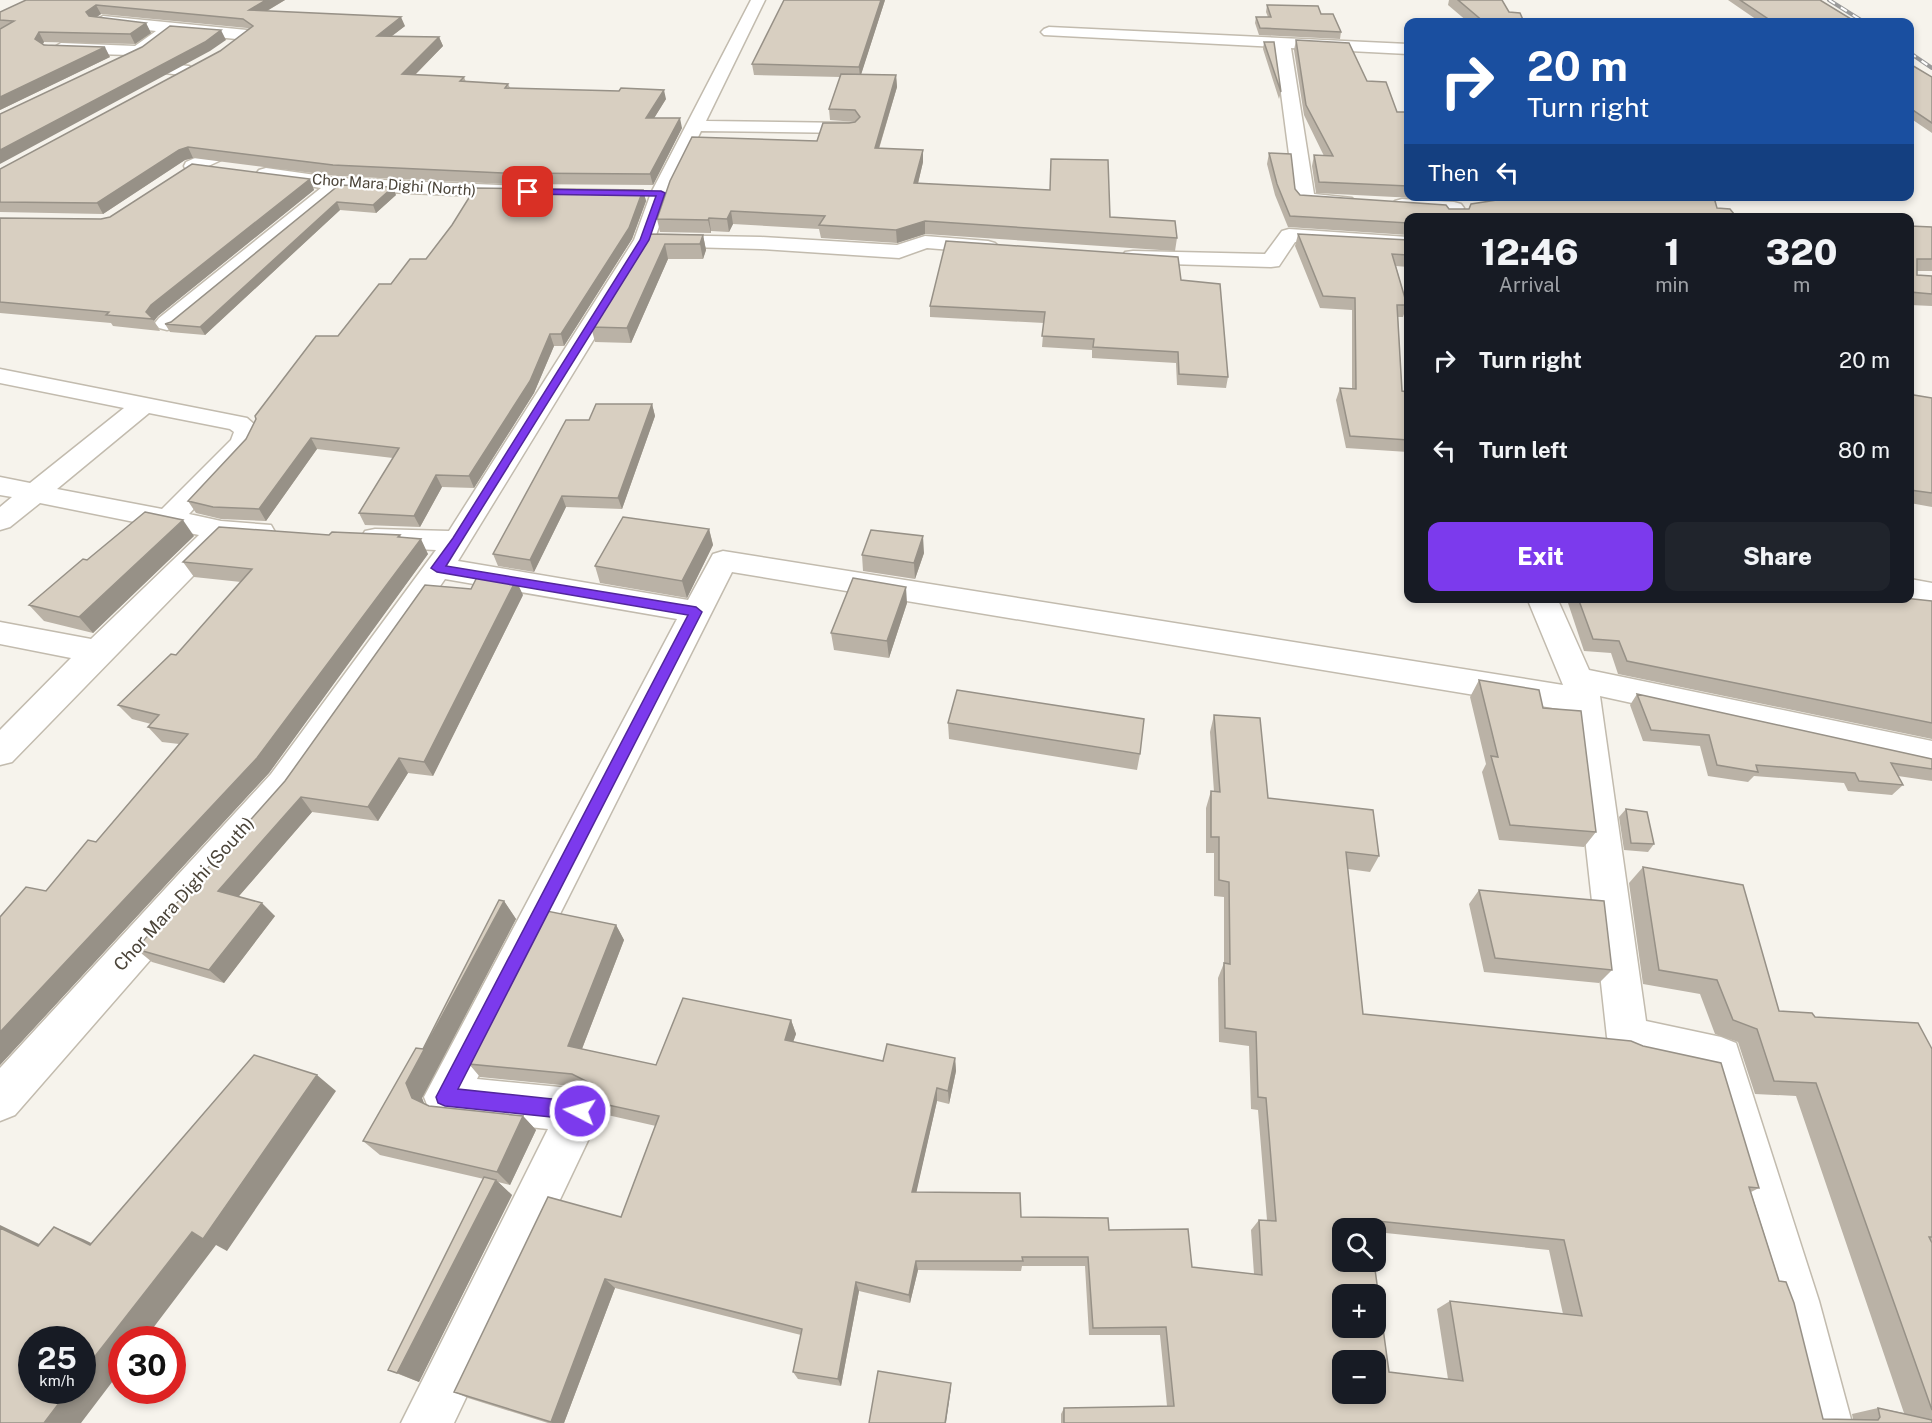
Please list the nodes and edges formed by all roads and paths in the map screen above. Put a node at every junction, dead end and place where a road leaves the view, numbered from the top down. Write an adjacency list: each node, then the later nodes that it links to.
1 (758, 0): 13 (street, Chor Mara Dighi (South))
2 (101, 21): 3 (street)
3 (171, 28): 8 (street); 9 (street)
4 (1049, 32): 5 (street)
5 (1282, 43): 7 (street); 22 (street)
6 (50, 47): 8 (street)
7 (1404, 49)
8 (140, 51): 11 (street)
9 (224, 51)
10 (207, 61): 11 (street)
11 (189, 71): 12 (street)
12 (159, 88)
13 (696, 126): 14 (street); 26 (street, Chor Mara Dighi (South))
14 (850, 128)
15 (229, 149): 16 (street)
16 (193, 166): 17 (street); 19 (street)
17 (228, 170)
18 (251, 173): 20 (street, Chor Mara Dighi (North))
19 (174, 178)
20 (337, 184): 21 (street, Chor Mara Dighi (North)); 30 (street)
21 (542, 192)
22 (1363, 203)
23 (1386, 204): 25 (street)
24 (1476, 205): 25 (street)
25 (1455, 213)
26 (644, 240): 28 (street); 40 (street, Chor Mara Dighi (South))
27 (1404, 243): 29 (street)
28 (1003, 248)
29 (1118, 256)
30 (167, 323)
31 (0, 376): 32 (street)
32 (144, 404): 34 (street); 35 (street)
33 (0, 486): 34 (street)
34 (35, 492): 35 (street); 36 (street)
35 (168, 519): 37 (street)
36 (0, 521)
37 (221, 530): 38 (street); 47 (street)
38 (290, 534)
39 (348, 537): 40 (street)
40 (457, 540): 41 (street, Chor Mara Dighi (South))
41 (437, 568): 45 (street); 51 (street, Chor Mara Dighi (South))
42 (1914, 591): 43 (street)
43 (1932, 593)
44 (1544, 603): 48 (street)
45 (696, 612): 48 (street); 52 (street)
46 (0, 633): 47 (street)
47 (97, 652): 49 (street)
48 (1581, 690): 50 (street); 53 (street)
49 (0, 752)
50 (1932, 755)
51 (0, 1100)
52 (427, 1423)
53 (1826, 1423)

